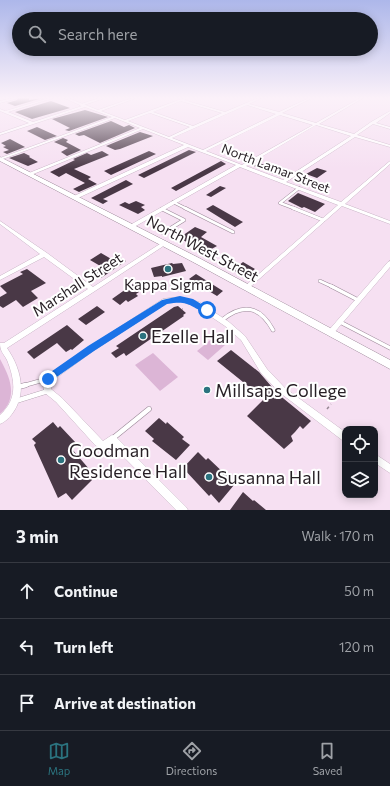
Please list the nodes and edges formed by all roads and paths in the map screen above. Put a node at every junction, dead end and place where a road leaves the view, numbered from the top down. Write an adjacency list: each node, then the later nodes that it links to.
1 (29, 122): 10 (street)
2 (35, 122): 10 (street)
3 (102, 122): 22 (street)
4 (127, 122): 14 (street, North Lamar Street)
5 (178, 122): 13 (street)
6 (205, 122): 13 (street)
7 (262, 122): 21 (street)
8 (309, 122): 12 (street)
9 (320, 122): 12 (street)
10 (32, 123): 16 (street)
11 (372, 123): 15 (street); 17 (street)
12 (316, 124): 17 (street); 24 (street)
13 (193, 127): 18 (street)
14 (143, 128): 18 (street, North Lamar Street); 25 (street)
15 (390, 128)
16 (0, 134)
17 (354, 135): 20 (street); 26 (street)
18 (169, 138): 19 (street, North Lamar Street)
19 (188, 145): 21 (street, North Lamar Street); 28 (street)
20 (390, 146)
21 (203, 151): 24 (street, North Lamar Street)
22 (0, 159): 25 (street, North West Street)
23 (390, 162): 30 (street)
24 (241, 165): 26 (street, North Lamar Street); 29 (street)
25 (30, 174): 28 (street, North West Street)
26 (284, 182): 27 (street, North Lamar Street)
27 (299, 188): 30 (street, North Lamar Street); 32 (lane)
28 (76, 198): 35 (street, North West Street)
29 (173, 202): 31 (street); 36 (lane)
30 (341, 204): 32 (street); 34 (street, North Lamar Street)
31 (162, 209): 35 (street); 37 (lane)
32 (323, 220): 43 (street)
33 (0, 222): 39 (street)
34 (390, 224)
35 (132, 226): 38 (street, North West Street)
36 (233, 232)
37 (163, 233)
38 (165, 243): 43 (street, North West Street); 44 (street, Marshall Street)
39 (45, 254): 41 (street); 44 (street)
40 (390, 263): 45 (street)
41 (0, 278)
42 (320, 281): 45 (lane)
43 (247, 287): 49 (street, North West Street)
44 (93, 290): 50 (street, Marshall Street)
45 (358, 300): 47 (street)
46 (222, 320): 48 (lane); 53 (street); 60 (street)
47 (340, 321): 49 (street); 51 (lane)
48 (273, 330)
49 (331, 332): 52 (street, North West Street)
50 (1, 346): 55 (street)
51 (390, 348)
52 (390, 365)
53 (51, 378): 54 (street); 55 (lane)
54 (48, 391): 55 (lane); 61 (street)
55 (17, 394): 59 (street)
56 (331, 404): 58 (path)
57 (149, 409): 61 (lane)
58 (327, 409)
59 (0, 420)
60 (342, 435)
61 (112, 438): 64 (street)
62 (378, 460): 63 (street)
63 (390, 469)
64 (183, 510)

